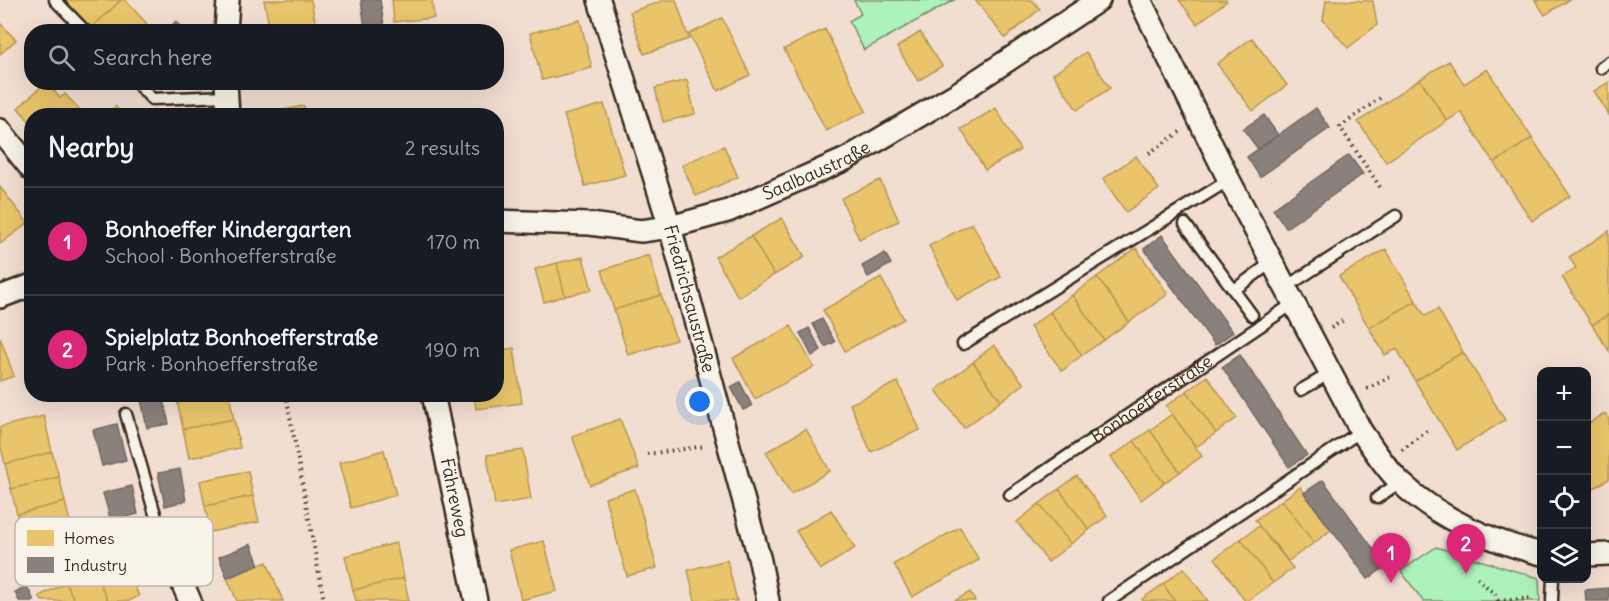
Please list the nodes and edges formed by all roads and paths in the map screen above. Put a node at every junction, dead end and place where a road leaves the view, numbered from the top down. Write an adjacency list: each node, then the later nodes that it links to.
1 (55, 0): 6 (lane)
2 (228, 0): 7 (street)
3 (599, 0): 19 (street, Friedrichsaustraße)
4 (1099, 0): 19 (street, Saalbaustraße)
5 (1140, 0): 11 (street)
6 (78, 24)
7 (226, 24)
8 (144, 90): 9 (lane)
9 (227, 98)
10 (1380, 98): 16 (path)
11 (1199, 119): 13 (path); 15 (street)
12 (0, 130): 14 (street)
13 (1149, 153)
14 (24, 160)
15 (1228, 180): 21 (street); 27 (lane)
16 (1380, 187)
17 (1396, 216): 24 (lane, Bonhoefferstraße)
18 (504, 220): 19 (street, Saalbaustraße)
19 (670, 227): 35 (street, Friedrichsaustraße)
20 (1191, 229): 23 (lane)
21 (1272, 262): 23 (lane); 24 (street)
22 (24, 288): 25 (street)
23 (1234, 290): 26 (lane)
24 (1290, 295): 28 (street); 39 (lane, Bonhoefferstraße)
25 (0, 297)
26 (1252, 315)
27 (963, 344)
28 (1331, 373): 29 (lane); 34 (street)
29 (1301, 390)
30 (287, 402): 50 (path)
31 (435, 402): 51 (street, Fähreweg)
32 (126, 414): 41 (lane)
33 (1428, 430): 37 (path)
34 (1361, 431): 37 (street); 53 (lane)
35 (728, 444): 36 (path); 52 (street, Friedrichsaustraße)
36 (647, 454)
37 (1384, 463): 38 (street)
38 (1400, 482): 40 (lane); 42 (street)
39 (1010, 495)
40 (1377, 498)
41 (156, 517)
42 (1537, 552)
43 (1609, 554): 44 (street)
44 (1591, 555)
45 (1477, 578): 54 (path)
46 (1553, 583): 55 (lane)
47 (184, 586): 49 (street)
48 (1540, 597): 54 (path)
49 (190, 601)
50 (324, 601)
51 (476, 601)
52 (768, 601)
53 (1109, 601)
54 (1498, 601)
55 (1552, 601)

